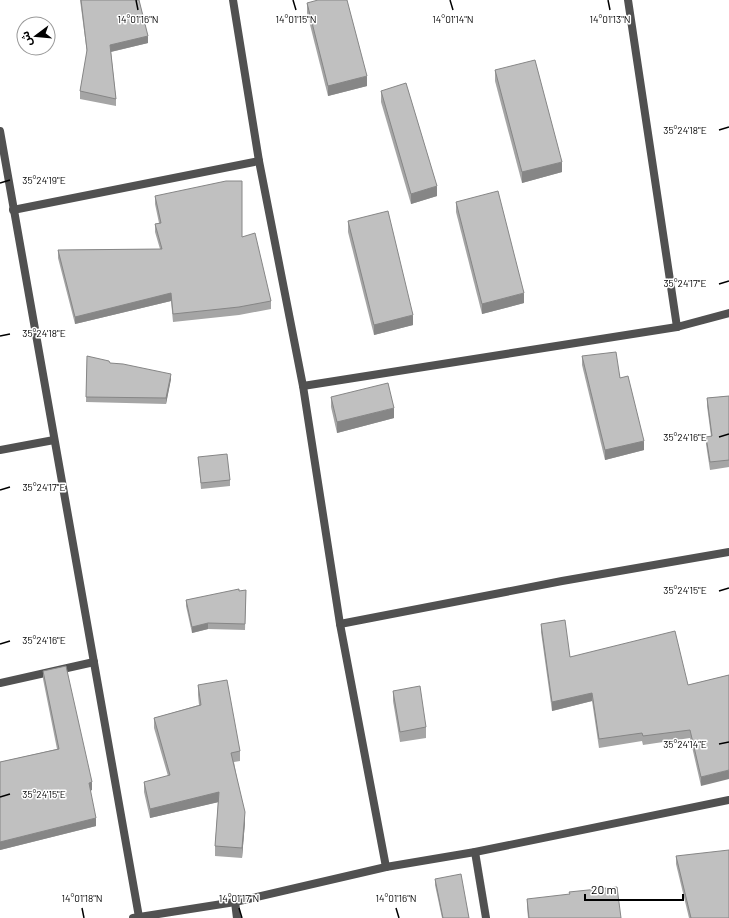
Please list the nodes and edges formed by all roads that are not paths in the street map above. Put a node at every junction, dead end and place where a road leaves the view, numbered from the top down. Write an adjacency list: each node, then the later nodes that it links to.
1 (233, 0): 4 (street)
2 (628, 0): 7 (street)
3 (0, 130): 5 (street)
4 (260, 161): 5 (street); 8 (street)
5 (13, 210): 9 (street)
6 (729, 313): 7 (street)
7 (678, 327): 8 (street)
8 (303, 386): 12 (street)
9 (54, 440): 10 (street); 13 (street)
10 (0, 450)
11 (729, 552): 12 (street)
12 (340, 624): 17 (street)
13 (94, 662): 14 (street); 19 (street)
14 (0, 683)
15 (729, 800): 16 (street)
16 (475, 852): 17 (street); 21 (street)
17 (386, 867): 18 (street)
18 (235, 902): 19 (street); 20 (street)
19 (136, 917)
20 (238, 918)
21 (486, 918)

